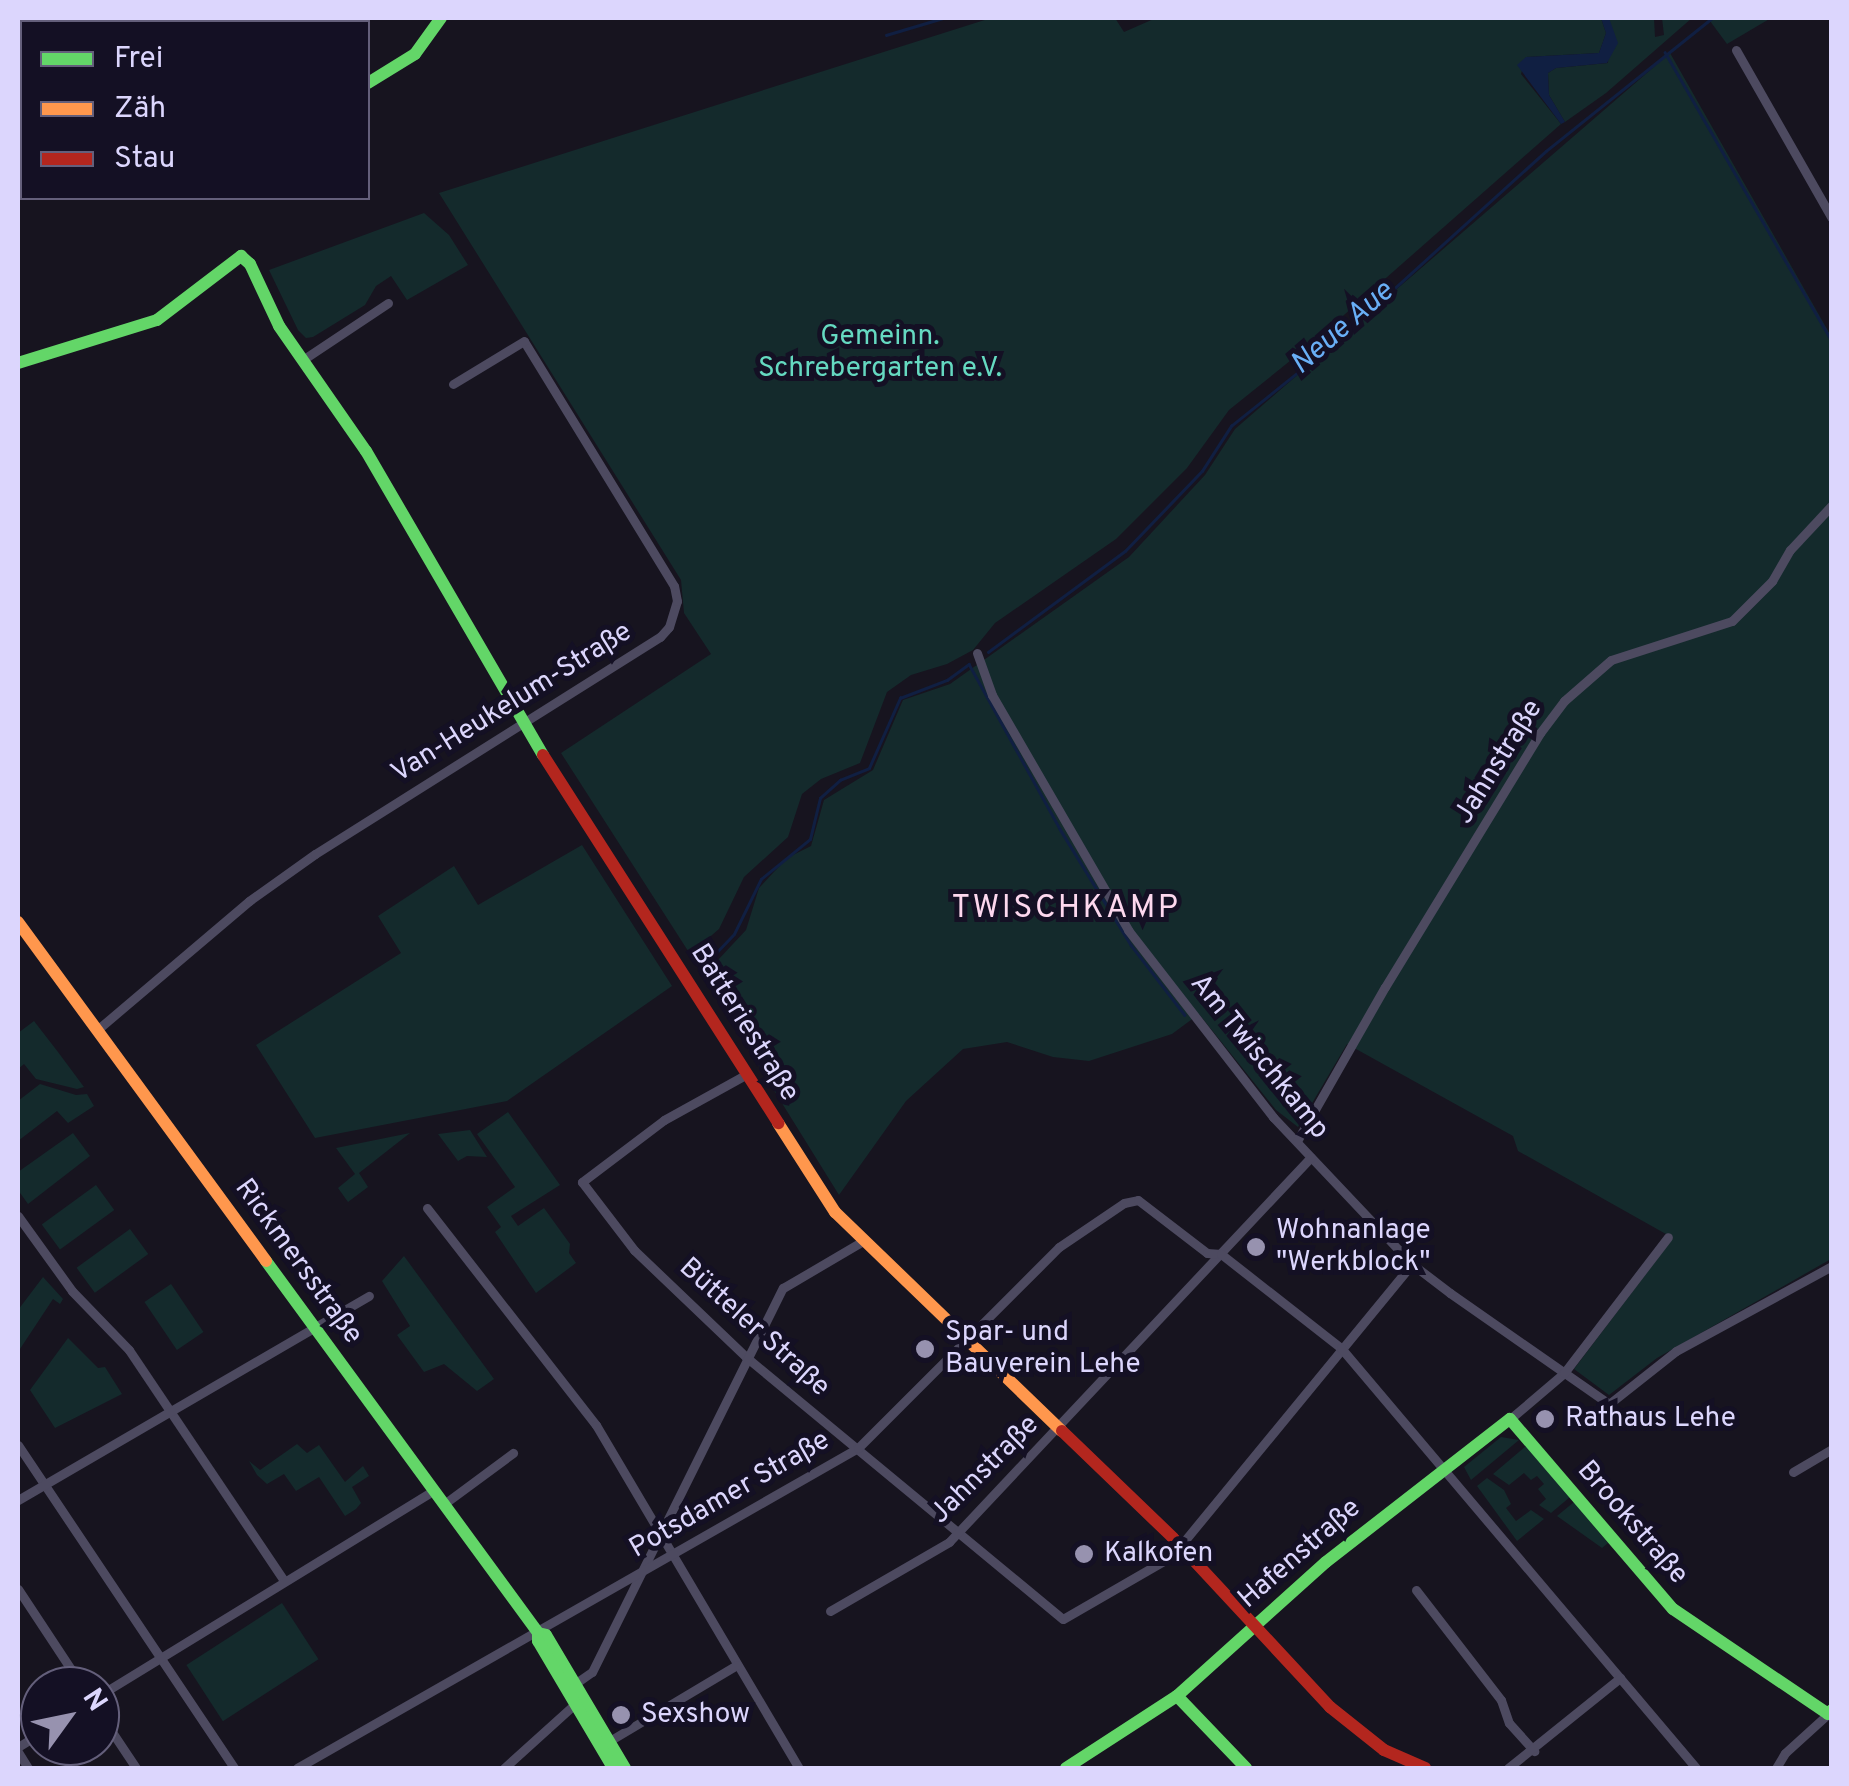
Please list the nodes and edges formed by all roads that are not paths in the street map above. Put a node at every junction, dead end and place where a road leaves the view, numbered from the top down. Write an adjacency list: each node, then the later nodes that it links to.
1 (441, 18): 3 (street)
2 (1736, 50): 4 (street)
3 (370, 81)
4 (1832, 218)
5 (388, 303): 6 (street)
6 (304, 359): 7 (street, Batteriestraße); 11 (street, Batteriestraße)
7 (18, 363)
8 (453, 384): 11 (street, Van-Heukelum-Straße)
9 (1832, 505): 15 (street, Jahnstraße)
10 (977, 653): 15 (street, Am Twischkamp)
11 (523, 724): 13 (street, Van-Heukelum-Straße); 14 (street, Batteriestraße)
12 (18, 922): 13 (street, Rickmersstraße)
13 (97, 1030): 25 (street, Rickmersstraße)
14 (747, 1074): 20 (street, Batteriestraße); 28 (street, Bütteler Straße)
15 (1296, 1141): 16 (street, Am Twischkamp)
16 (1311, 1156): 21 (street, Jahnstraße); 22 (street, Am Twischkamp)
17 (426, 1208): 44 (street)
18 (18, 1216): 30 (street)
19 (1668, 1237): 29 (street, Hafenstraße)
20 (862, 1241): 26 (street, Batteriestraße); 28 (street)
21 (1220, 1254): 26 (street, Potsdamer Straße); 27 (street); 32 (street, Jahnstraße)
22 (1412, 1264): 27 (street); 29 (street, Am Twischkamp)
23 (1832, 1266): 29 (street, Am Twischkamp)
24 (369, 1296): 25 (street)
25 (316, 1328): 30 (street); 40 (street, Rickmersstraße)
26 (964, 1339): 32 (street, Batteriestraße); 34 (street, Potsdamer Straße)
27 (1341, 1348): 37 (street); 45 (street)
28 (746, 1356): 34 (street, Bütteler Straße); 44 (street)
29 (1564, 1373): 31 (street, Hafenstraße)
30 (171, 1411): 39 (street); 48 (street)
31 (1510, 1419): 37 (street, Hafenstraße); 62 (street, Brookstraße)
32 (1058, 1430): 43 (street, Jahnstraße); 45 (street, Batteriestraße)
33 (18, 1445): 39 (street)
34 (858, 1448): 43 (street, Bütteler Straße); 46 (street, Potsdamer Straße)
35 (1832, 1449): 38 (street)
36 (513, 1453): 42 (street)
37 (1445, 1471): 52 (street, Hafenstraße); 57 (street)
38 (1794, 1472)
39 (44, 1484): 41 (street); 54 (street)
40 (434, 1490): 42 (street, Rickmersstraße); 48 (street)
41 (18, 1500)
42 (444, 1504): 53 (street, Rickmersstraße)
43 (959, 1530): 45 (street, Bütteler Straße); 51 (street, Jahnstraße)
44 (659, 1532): 46 (street); 47 (street)
45 (1180, 1546): 52 (street, Batteriestraße)
46 (671, 1554): 47 (street, Potsdamer Straße); 55 (street)
47 (638, 1575): 53 (street, Potsdamer Straße); 59 (street)
48 (284, 1581): 54 (street)
49 (18, 1588): 56 (street)
50 (1416, 1590): 66 (street)
51 (830, 1611)
52 (1254, 1627): 60 (street, Hafenstraße); 77 (street, Batteriestraße)
53 (538, 1632): 59 (street, Rickmersstraße); 61 (street, Rickmersstraße); 70 (street, Potsdamer Straße)
54 (160, 1657): 58 (street); 69 (street)
55 (737, 1664): 64 (street); 74 (street)
56 (69, 1666)
57 (1620, 1678): 66 (street); 79 (street)
58 (120, 1682)
59 (576, 1683): 61 (street, Rickmersstraße)
60 (1177, 1696): 75 (street, Hafenstraße); 76 (street)
61 (580, 1700): 64 (street, Rickmersstraße); 71 (street)
62 (1830, 1712): 80 (street)
63 (120, 1744): 68 (street)
64 (605, 1744): 72 (street, Rickmersstraße); 73 (street, Rickmersstraße)
65 (18, 1750): 67 (street)
66 (1534, 1751): 78 (street)
67 (28, 1768)
68 (136, 1768)
69 (234, 1768)
70 (297, 1768)
71 (504, 1768)
72 (613, 1768)
73 (624, 1768)
74 (798, 1768)
75 (1066, 1768)
76 (1246, 1768)
77 (1425, 1768)
78 (1508, 1768)
79 (1696, 1768)
80 (1776, 1768)

